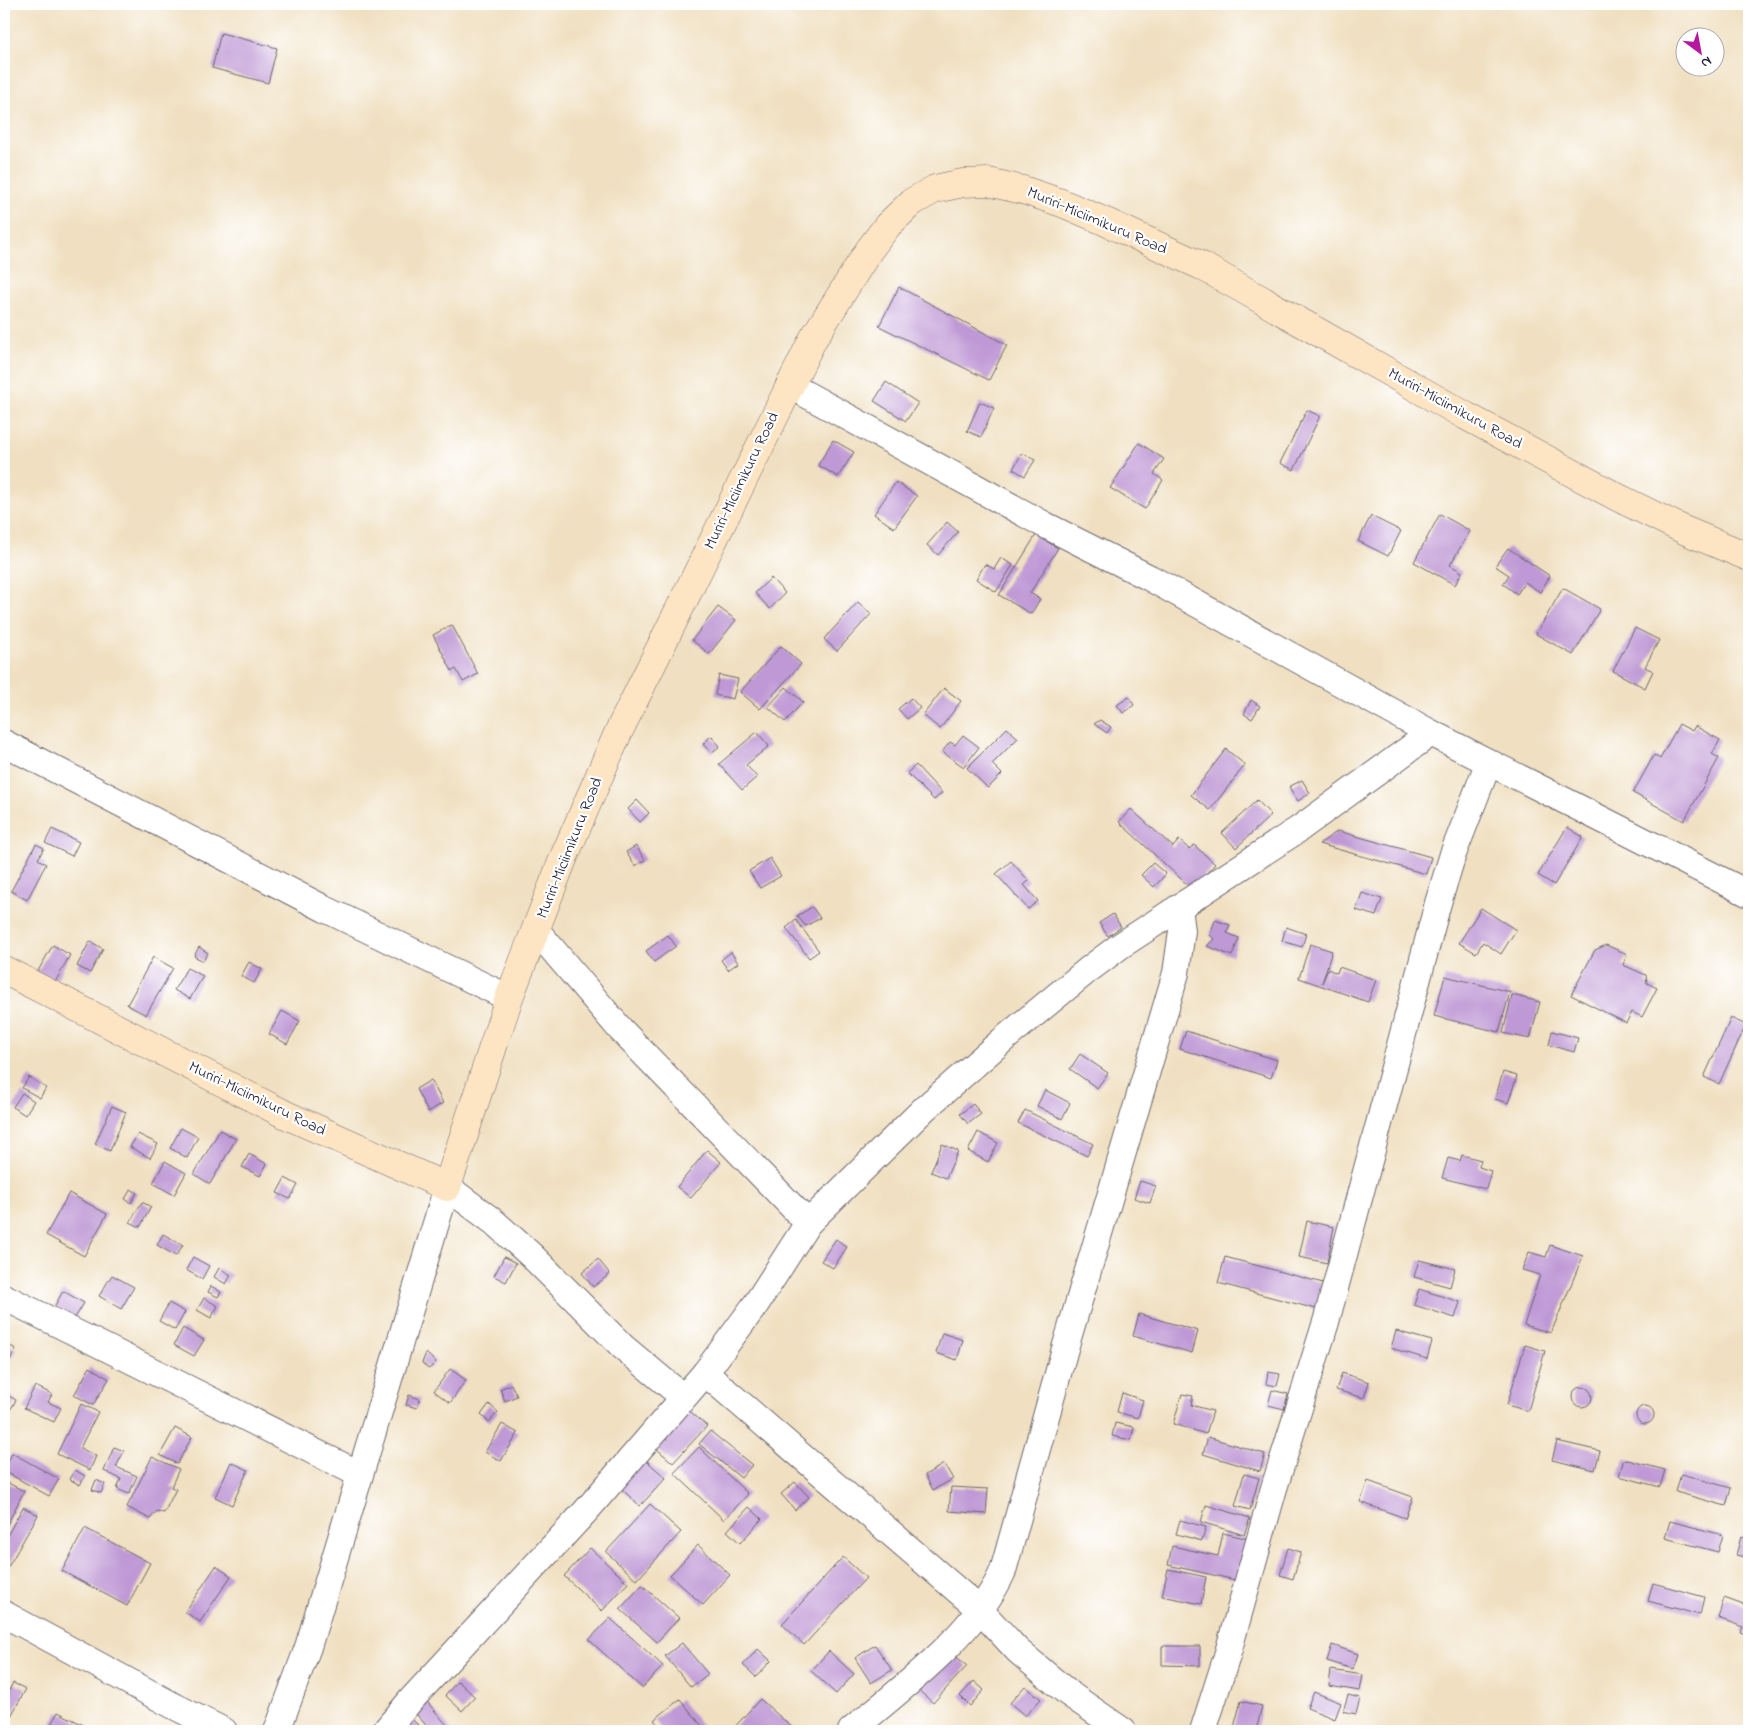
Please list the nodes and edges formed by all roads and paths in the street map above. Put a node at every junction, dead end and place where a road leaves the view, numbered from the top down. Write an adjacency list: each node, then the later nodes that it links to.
1 (789, 385): 2 (street, Muriri-Miciimikuru Road); 3 (street); 8 (street, Muriri-Miciimikuru Road)
2 (1749, 557)
3 (1431, 733): 5 (street); 7 (street)
4 (4, 743): 10 (street)
5 (1488, 764): 6 (street); 24 (street)
6 (1749, 894)
7 (1179, 908): 12 (street); 17 (street)
8 (536, 930): 10 (street, Muriri-Miciimikuru Road); 12 (street)
9 (4, 970): 11 (street, Muriri-Miciimikuru Road)
10 (509, 998): 11 (street, Muriri-Miciimikuru Road)
11 (447, 1187): 15 (street); 16 (street)
12 (808, 1223): 14 (street)
13 (4, 1298): 16 (street)
14 (705, 1373): 15 (street); 17 (street)
15 (683, 1397): 21 (street)
16 (359, 1474): 20 (street)
17 (979, 1609): 22 (street); 23 (street)
18 (4, 1614): 19 (street)
19 (224, 1731)
20 (276, 1731)
21 (385, 1731)
22 (852, 1731)
23 (1122, 1731)
24 (1203, 1731)

